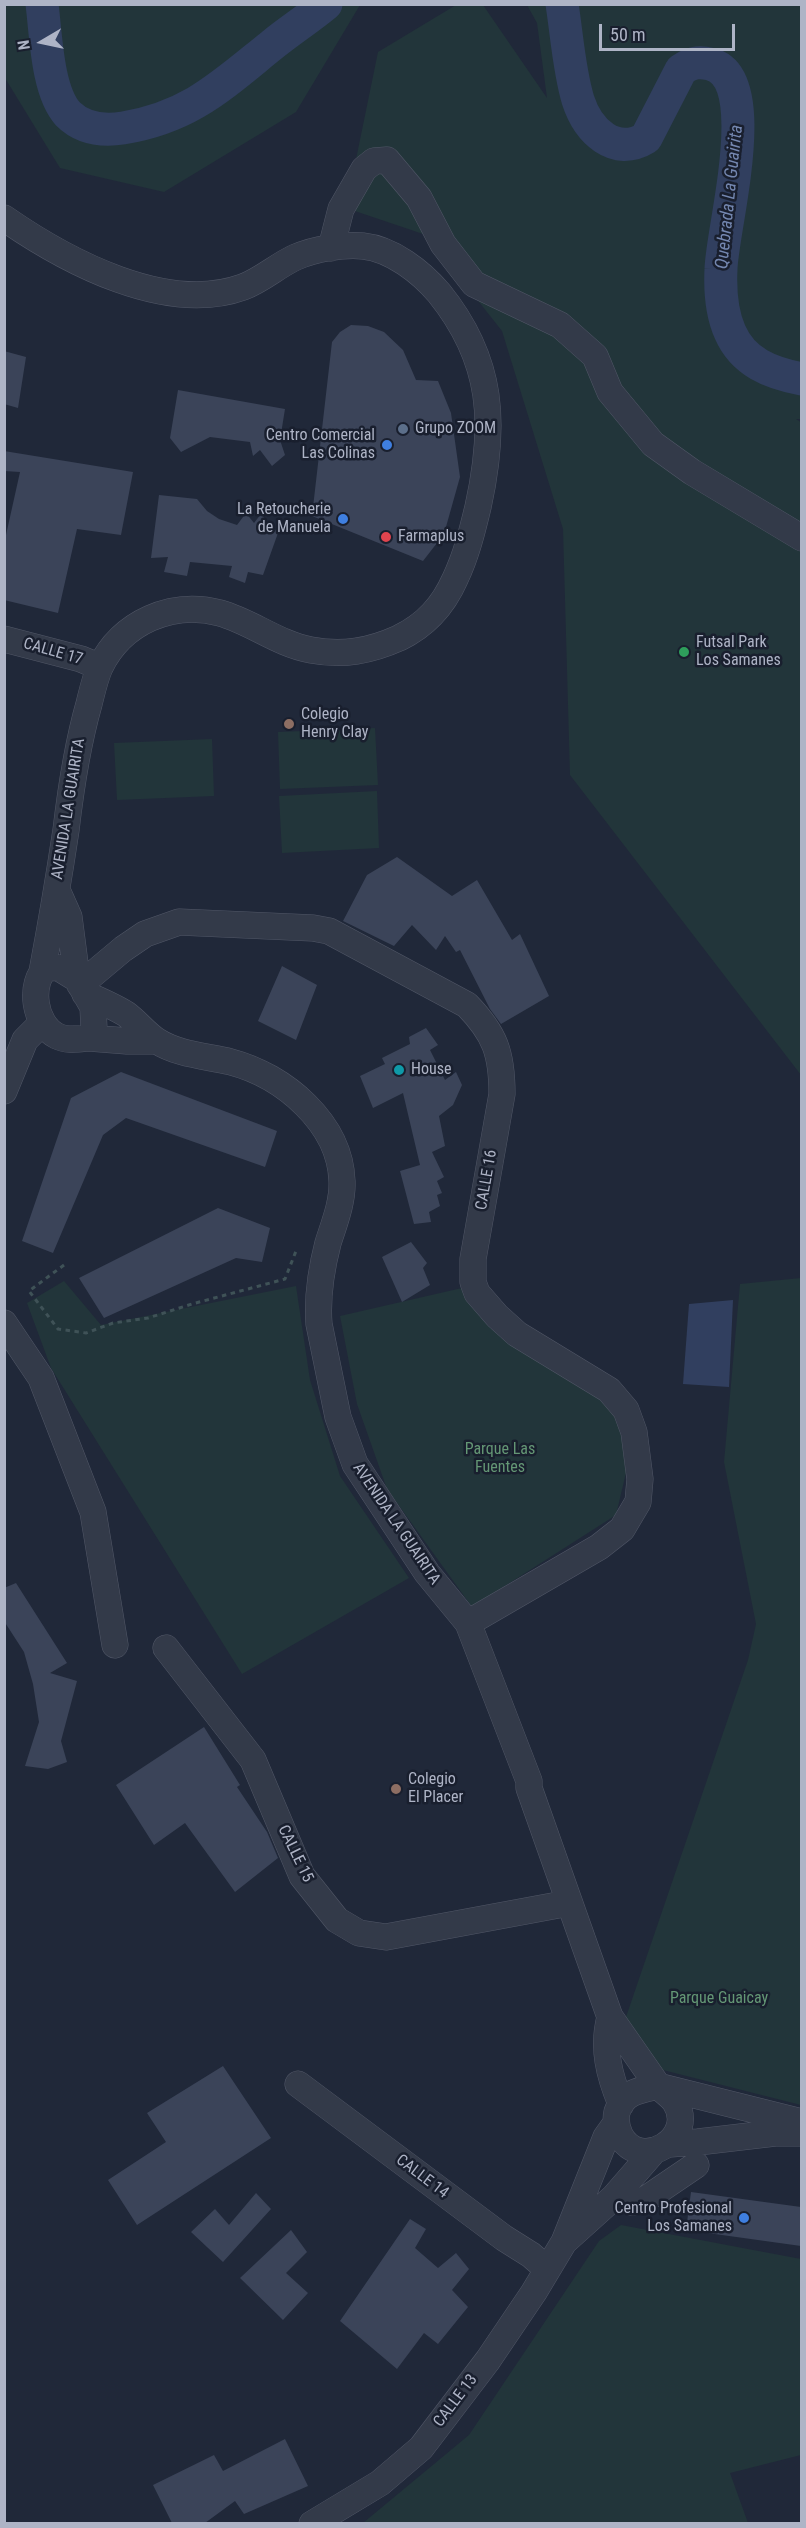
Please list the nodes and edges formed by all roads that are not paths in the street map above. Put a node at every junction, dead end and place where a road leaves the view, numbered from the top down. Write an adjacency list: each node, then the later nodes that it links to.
1 (4, 218): 2 (street, AVENIDA LA GUAIRITA)
2 (331, 248): 3 (street); 5 (street, AVENIDA LA GUAIRITA)
3 (801, 538)
4 (4, 639): 5 (street, CALLE 17)
5 (100, 667): 6 (street, AVENIDA LA GUAIRITA)
6 (57, 889): 7 (street, AVENIDA LA GUAIRITA); 8 (street, AVENIDA LA GUAIRITA)
7 (42, 972): 8 (street, AVENIDA LA GUAIRITA); 9 (street, AVENIDA LA GUAIRITA)
8 (81, 986): 10 (street, AVENIDA LA GUAIRITA); 11 (street, AVENIDA LA GUAIRITA); 14 (street, CALLE 16)
9 (42, 1023): 10 (street, AVENIDA LA GUAIRITA); 12 (street)
10 (89, 1038): 11 (street, AVENIDA LA GUAIRITA)
11 (157, 1041): 14 (street, AVENIDA LA GUAIRITA)
12 (4, 1091)
13 (4, 1323): 15 (street)
14 (468, 1623): 17 (street, AVENIDA LA GUAIRITA)
15 (115, 1646)
16 (166, 1647): 17 (street, CALLE 15)
17 (569, 1903): 18 (street, AVENIDA LA GUAIRITA)
18 (610, 2017): 20 (street, AVENIDA LA GUAIRITA); 21 (street, AVENIDA LA GUAIRITA)
19 (298, 2084): 28 (street, CALLE 14)
20 (658, 2086): 21 (street); 22 (street); 24 (street, AVENIDA LA GUAIRITA)
21 (619, 2113): 24 (street, AVENIDA LA GUAIRITA); 27 (street, CALLE 13)
22 (801, 2122)
23 (801, 2133): 24 (street, AVENIDA LA GUAIRITA)
24 (661, 2148): 26 (street, CALLE 13)
25 (696, 2165): 26 (street)
26 (614, 2197): 27 (street, CALLE 13)
27 (564, 2242): 28 (street, CALLE 13)
28 (547, 2269): 29 (street, CALLE 13)
29 (312, 2523)

